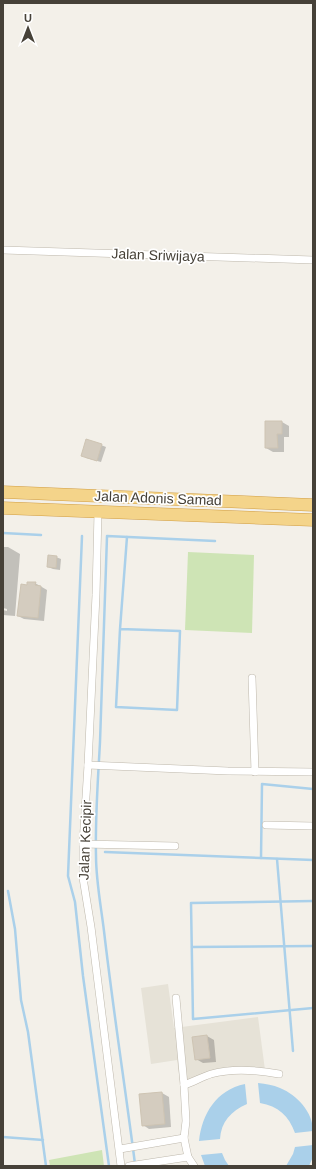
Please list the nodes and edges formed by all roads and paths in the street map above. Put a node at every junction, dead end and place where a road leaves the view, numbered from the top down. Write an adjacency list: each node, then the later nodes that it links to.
1 (3, 250): 2 (street, Jalan Sriwijaya)
2 (313, 260)
3 (3, 492): 4 (highway, Jalan Adonis Samad)
4 (299, 504): 5 (highway, Jalan Adonis Samad); 8 (highway)
5 (313, 504)
6 (3, 508): 7 (highway)
7 (98, 512): 8 (highway); 11 (street, Jalan Kecipir)
8 (298, 520): 9 (highway)
9 (313, 520)
10 (252, 678): 12 (street)
11 (92, 765): 12 (street); 16 (street, Jalan Kecipir)
12 (255, 772): 13 (street)
13 (313, 772)
14 (266, 825): 15 (street)
15 (313, 826)
16 (83, 844): 17 (street); 22 (street, Jalan Kecipir)
17 (175, 846)
18 (176, 998): 20 (street)
19 (279, 1074): 20 (street)
20 (184, 1085): 21 (street)
21 (184, 1138): 22 (street); 23 (street)
22 (120, 1149): 24 (street, Jalan Kecipir)
23 (188, 1157): 25 (street); 26 (street)
24 (121, 1166)
25 (129, 1166)
26 (194, 1166)

